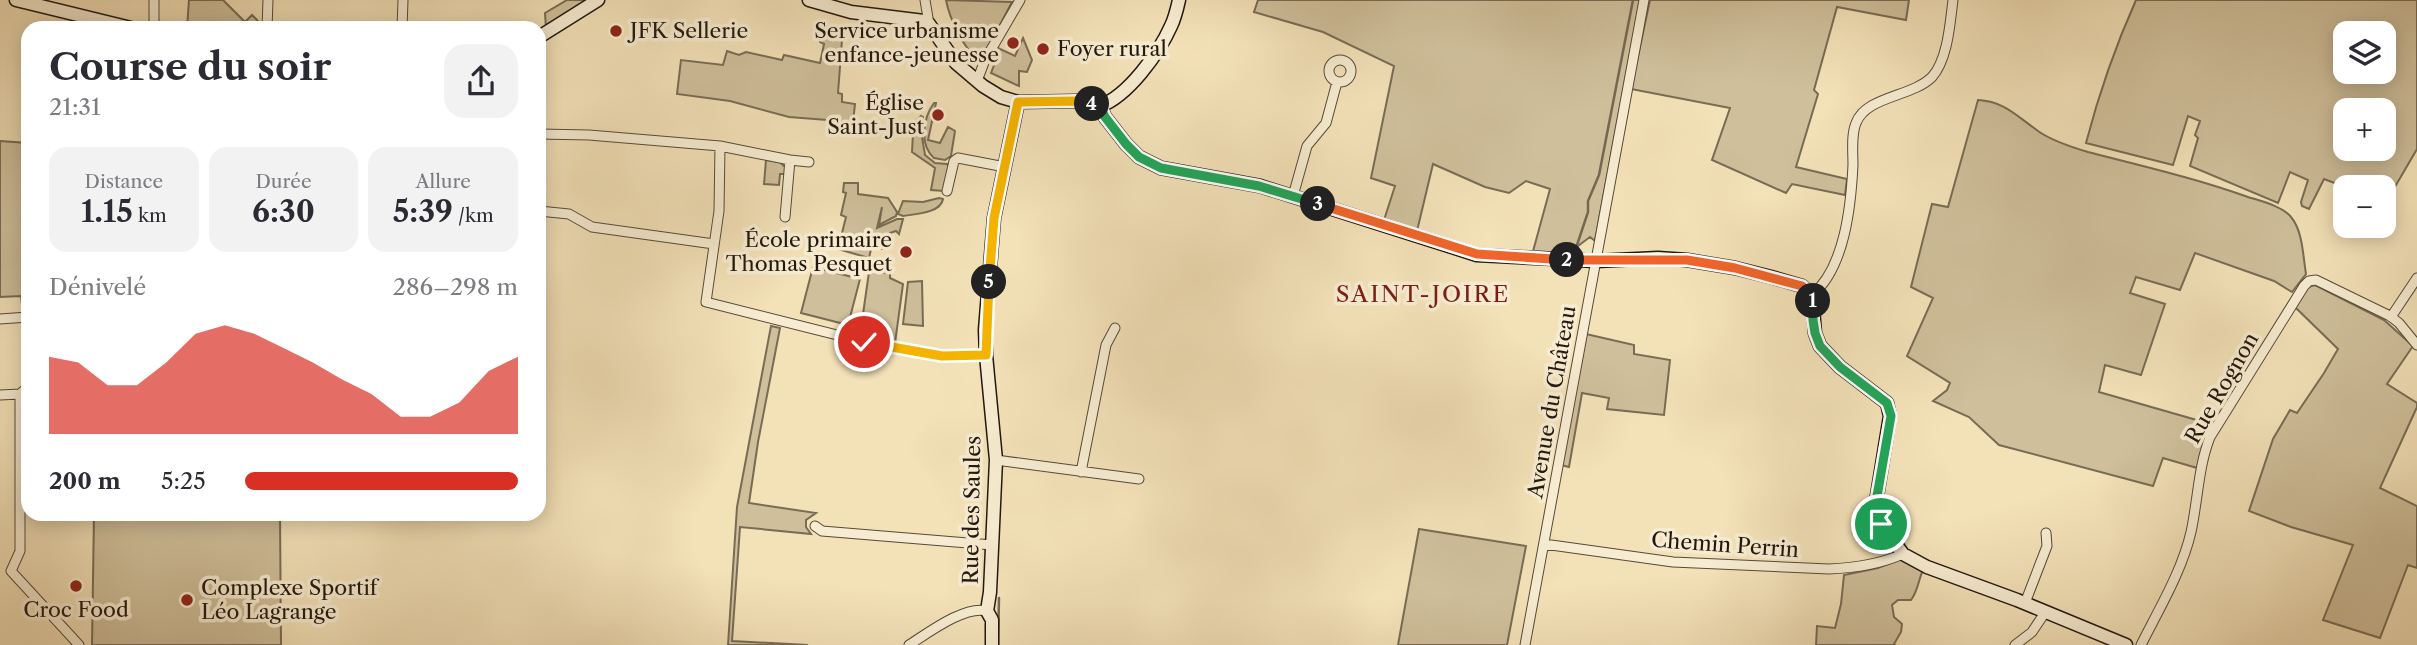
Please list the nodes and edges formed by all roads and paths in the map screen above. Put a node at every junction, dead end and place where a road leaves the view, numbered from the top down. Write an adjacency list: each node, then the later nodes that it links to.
1 (16, 0): 12 (street)
2 (154, 0): 14 (street)
3 (268, 0): 15 (street)
4 (403, 0): 16 (street)
5 (598, 0): 18 (street)
6 (809, 0): 17 (street)
7 (925, 0): 17 (street)
8 (1020, 0): 19 (street)
9 (1180, 0): 22 (street)
10 (1644, 0): 33 (street, Avenue du Château)
11 (1953, 0): 35 (street)
12 (68, 6): 13 (street)
13 (101, 21)
14 (154, 21)
15 (267, 21)
16 (402, 21)
17 (929, 24): 19 (street)
18 (546, 33)
19 (977, 81): 21 (street)
20 (1337, 82): 29 (street)
21 (1018, 102): 22 (street); 27 (street, Rue des Saules)
22 (1100, 106): 29 (street)
23 (546, 134): 24 (street)
24 (720, 146): 25 (street); 32 (street)
25 (790, 160): 26 (street); 31 (street)
26 (809, 162)
27 (1005, 167): 28 (street); 41 (street, Rue des Saules)
28 (947, 191)
29 (1293, 196): 33 (street)
30 (546, 212): 32 (street)
31 (785, 217)
32 (714, 244): 41 (street)
33 (1596, 261): 35 (street); 49 (street, Avenue du Château)
34 (2417, 278): 36 (street)
35 (1812, 295): 51 (street)
36 (2391, 317): 40 (street); 63 (street, Rue Rognon)
37 (21, 318): 38 (street)
38 (0, 319)
39 (1115, 328): 45 (street)
40 (2417, 345)
41 (986, 355): 44 (street, Rue des Saules)
42 (20, 394): 43 (street); 52 (street)
43 (0, 395)
44 (996, 460): 45 (street); 50 (street, Rue des Saules)
45 (1081, 472): 46 (street)
46 (1139, 479)
47 (815, 526): 50 (street)
48 (2046, 533): 54 (street)
49 (1544, 544): 51 (street, Chemin Perrin); 60 (street, Avenue du Château)
50 (992, 545): 55 (street, Rue des Saules)
51 (1903, 554): 54 (street)
52 (11, 571): 53 (street); 57 (street)
53 (0, 576)
54 (2025, 603): 56 (street)
55 (987, 611): 58 (street); 59 (street, Rue des Saules)
56 (2046, 611): 61 (street); 62 (street)
57 (79, 645)
58 (909, 645)
59 (992, 645)
60 (1525, 645)
61 (2015, 645)
62 (2126, 645)
63 (2141, 645)

